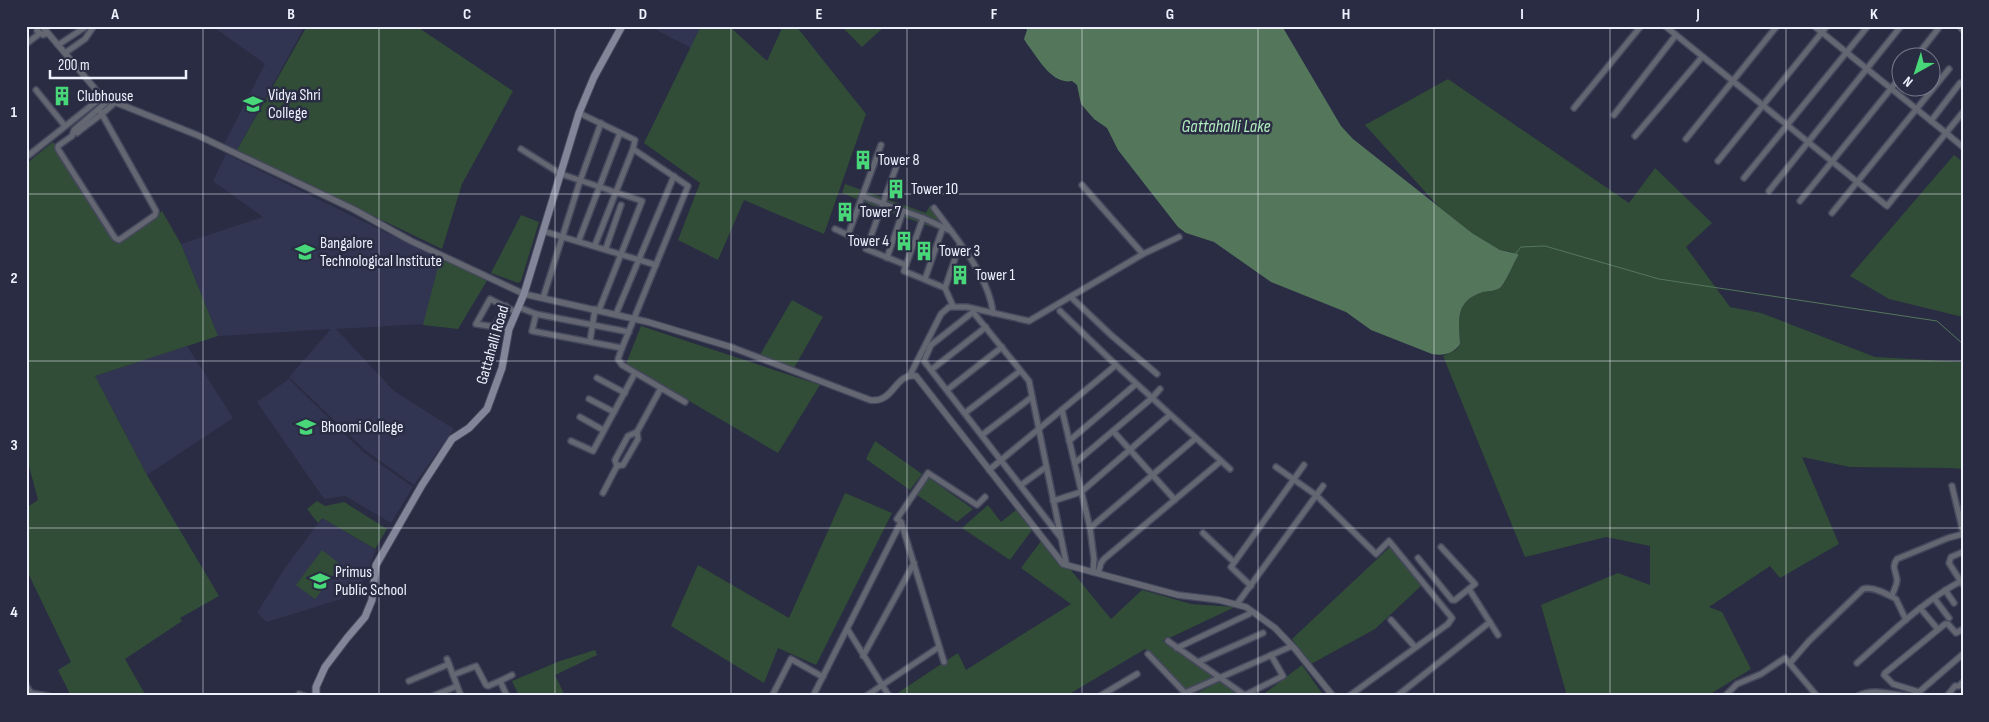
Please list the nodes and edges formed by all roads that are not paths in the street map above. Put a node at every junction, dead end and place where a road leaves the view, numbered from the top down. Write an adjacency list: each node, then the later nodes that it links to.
1 (38, 26): 18 (street)
2 (42, 26): 16 (street)
3 (87, 26): 21 (street)
4 (94, 26): 23 (street)
5 (622, 26): 39 (main road, Gattahalli Road)
6 (1641, 26): 36 (street)
7 (1665, 26): 19 (street)
8 (1778, 26): 28 (street)
9 (1814, 26): 17 (street)
10 (1827, 26): 17 (street)
11 (1868, 26): 24 (street)
12 (1901, 26): 27 (street)
13 (1959, 26): 15 (street)
14 (1938, 29): 22 (street)
15 (1963, 30)
16 (48, 33): 18 (street); 21 (street)
17 (1822, 33): 24 (street); 34 (street)
18 (39, 34): 20 (street)
19 (1676, 35): 25 (street); 41 (street)
20 (26, 44)
21 (58, 45): 23 (street)
22 (1924, 48)
23 (65, 53): 32 (street)
24 (1846, 53): 27 (street); 44 (street)
25 (1702, 57): 28 (street); 49 (street)
26 (1948, 69): 37 (street)
27 (1867, 70): 30 (street); 51 (street)
28 (1733, 82): 34 (street); 50 (street)
29 (1960, 83): 42 (street)
30 (1891, 88): 37 (street); 59 (street)
31 (36, 90): 45 (street)
32 (102, 97): 33 (street); 45 (street)
33 (112, 101): 35 (street); 40 (street); 97 (street)
34 (1762, 105): 44 (street); 57 (street)
35 (99, 108): 40 (street); 40 (street)
36 (1574, 108)
37 (1916, 108): 42 (street); 64 (street)
38 (1963, 112): 46 (street)
39 (579, 113): 43 (street); 60 (main road, Gattahalli Road)
40 (104, 114): 47 (street)
41 (1614, 115)
42 (1931, 121): 46 (street)
43 (601, 123): 48 (street); 63 (street)
44 (1786, 125): 51 (street); 62 (street)
45 (65, 126): 56 (street)
46 (1946, 132): 53 (street); 64 (street)
47 (77, 133)
48 (620, 133): 55 (street); 66 (street)
49 (1636, 136)
50 (1686, 139)
51 (1807, 142): 59 (street); 67 (street)
52 (881, 145): 69 (street)
53 (1963, 147)
54 (521, 149): 60 (street)
55 (633, 149): 61 (street); 68 (street)
56 (27, 155)
57 (1718, 161)
58 (898, 162): 71 (street)
59 (1832, 162): 64 (street); 70 (street)
60 (561, 174): 63 (street); 79 (main road, Gattahalli Road)
61 (674, 176): 91 (street); 93 (street)
62 (1744, 178)
63 (580, 181): 66 (street); 81 (street)
64 (1857, 182): 75 (street)
65 (1082, 185): 90 (street)
66 (599, 187): 68 (street); 84 (street)
67 (1769, 191)
68 (616, 192): 87 (street); 89 (street)
69 (862, 196): 71 (street); 82 (street)
70 (1800, 202)
71 (883, 203): 74 (street); 85 (street)
72 (621, 205): 88 (street)
73 (934, 208): 80 (street)
74 (903, 211): 76 (street); 92 (street)
75 (1832, 213)
76 (923, 218): 77 (street); 94 (street)
77 (943, 228): 80 (street); 95 (street)
78 (834, 229): 82 (street)
79 (544, 231): 81 (street); 97 (main road, Gattahalli Road)
80 (952, 231): 86 (street)
81 (562, 235): 84 (street); 99 (street)
82 (848, 235): 85 (street)
83 (1179, 237): 90 (street)
84 (579, 240): 87 (street)
85 (868, 244): 92 (street)
86 (960, 244): 96 (street); 105 (street)
87 (595, 245): 88 (street)
88 (606, 248): 89 (street)
89 (621, 253): 91 (street); 103 (street)
90 (1143, 254): 98 (street)
91 (639, 258): 93 (street); 107 (street)
92 (887, 258): 94 (street)
93 (656, 265): 108 (street)
94 (906, 265): 95 (street)
95 (925, 279): 96 (street)
96 (945, 288): 100 (street)
97 (524, 294): 99 (street); 102 (main road, Gattahalli Road)
98 (1071, 296): 105 (street); 121 (street)
99 (543, 298): 103 (street)
100 (952, 303): 105 (street); 122 (street)
101 (506, 306): 102 (street); 110 (street); 110 (street)
102 (517, 310): 106 (street); 112 (main road, Gattahalli Road)
103 (597, 310): 107 (street); 109 (street)
104 (1060, 312): 117 (street)
105 (993, 313)
106 (536, 314): 109 (street); 114 (street)
107 (616, 314): 108 (street)
108 (634, 318): 113 (street); 122 (street)
109 (593, 324): 113 (street); 114 (street)
110 (494, 327): 112 (street)
111 (986, 327): 115 (street); 118 (street); 118 (street)
112 (509, 329): 231 (main road, Gattahalli Road)
113 (629, 332): 116 (street)
114 (590, 341): 116 (street)
115 (1002, 347): 119 (street); 127 (street)
116 (622, 348): 120 (street)
117 (1116, 365): 124 (street); 133 (street)
118 (931, 370): 127 (street)
119 (1020, 370): 129 (street); 135 (street)
120 (635, 373): 125 (street); 128 (street)
121 (1157, 374)
122 (910, 375): 155 (street)
123 (597, 378): 128 (street)
124 (1136, 384): 130 (street); 145 (street)
125 (661, 388): 132 (street); 141 (street)
126 (1160, 389): 130 (street)
127 (947, 390): 135 (street)
128 (625, 393): 134 (street)
129 (1032, 398): 138 (street); 142 (street)
130 (1152, 398): 136 (street); 140 (street)
131 (588, 399): 134 (street)
132 (685, 402)
133 (1062, 410): 138 (street); 145 (street)
134 (614, 412): 139 (street)
135 (965, 413): 142 (street)
136 (1170, 415): 143 (street); 146 (street)
137 (580, 417): 139 (street)
138 (1038, 428): 147 (street); 152 (street)
139 (603, 430): 144 (street)
140 (1113, 431): 146 (street); 149 (street)
141 (637, 432): 151 (street); 151 (street)
142 (982, 435): 147 (street)
143 (1196, 438): 148 (street); 156 (street)
144 (571, 441)
145 (1069, 441): 149 (street)
146 (1130, 450): 156 (street); 161 (street)
147 (1001, 460): 155 (street); 158 (street)
148 (1221, 461): 154 (street); 165 (street)
149 (1074, 463): 161 (street)
150 (1304, 465): 157 (street)
151 (617, 466): 162 (street)
152 (1046, 467): 158 (street); 166 (street)
153 (1276, 467): 157 (street)
154 (1230, 469)
155 (989, 470): 178 (street)
156 (1152, 475): 165 (street); 168 (street)
157 (1294, 479): 163 (street); 176 (street)
158 (1021, 485): 171 (street)
159 (1323, 486): 163 (street)
160 (1952, 486): 170 (street)
161 (1081, 492): 166 (street); 168 (street)
162 (603, 493)
163 (1316, 495): 180 (street); 201 (street)
164 (985, 497): 167 (street)
165 (1175, 500): 178 (street)
166 (1053, 501): 171 (street)
167 (901, 522): 177 (street); 194 (street)
168 (1090, 528): 178 (street)
169 (1204, 533): 176 (street)
170 (1963, 533): 183 (street)
171 (1061, 538): 175 (street)
172 (1441, 547): 181 (street)
173 (1963, 552): 179 (street)
174 (1418, 558): 181 (street)
175 (1066, 562)
176 (1234, 562): 180 (street)
177 (914, 563): 200 (street); 206 (street)
178 (1096, 572): 186 (street)
179 (1962, 582): 182 (street)
180 (1251, 586): 186 (street)
181 (1470, 590): 192 (street)
182 (1945, 590): 184 (street); 185 (street)
183 (1892, 596): 191 (street); 209 (street)
184 (1934, 598): 187 (street); 189 (street)
185 (1954, 603)
186 (1237, 604): 199 (street)
187 (1920, 608): 191 (street); 193 (street)
188 (1249, 614): 202 (street)
189 (1950, 618)
190 (1391, 620): 201 (street)
191 (1906, 620): 210 (street)
192 (1490, 622): 197 (street); 242 (street)
193 (1936, 627)
194 (848, 630): 206 (street); 214 (street)
195 (1963, 630): 220 (street)
196 (1263, 633): 208 (street)
197 (1498, 635)
198 (1168, 641): 202 (street)
199 (1292, 646): 205 (street); 240 (street)
200 (939, 647): 207 (street); 221 (street)
201 (1415, 647): 241 (street)
202 (1177, 648): 208 (street)
203 (1148, 654): 224 (street)
204 (1963, 654): 226 (street)
205 (1272, 655): 215 (street); 227 (street)
206 (864, 656): 221 (street)
207 (944, 662)
208 (1198, 662): 215 (street)
209 (1790, 663): 243 (street); 244 (street)
210 (1857, 663)
211 (1137, 674): 239 (street)
212 (453, 675): 216 (street); 217 (street); 222 (street)
213 (512, 675): 216 (street)
214 (823, 677): 235 (street); 236 (street)
215 (1221, 678): 224 (street); 227 (street)
216 (500, 680): 234 (street)
217 (409, 681)
218 (1963, 682): 247 (street)
219 (26, 684): 223 (street)
220 (1893, 684): 225 (street); 226 (street)
221 (882, 685): 237 (street); 238 (street)
222 (457, 686): 232 (street); 233 (street)
223 (29, 694): 228 (street)
224 (1187, 694)
225 (1892, 694): 245 (street); 246 (street)
226 (1918, 694)
227 (1245, 695)
228 (48, 696)
229 (298, 696): 230 (street)
230 (305, 696)
231 (316, 696)
232 (433, 696)
233 (462, 696)
234 (507, 696)
235 (772, 696)
236 (813, 696)
237 (866, 696)
238 (889, 696)
239 (1100, 696)
240 (1333, 696)
241 (1349, 696)
242 (1397, 696)
243 (1725, 696)
244 (1817, 696)
245 (1858, 696)
246 (1906, 696)
247 (1947, 696)

